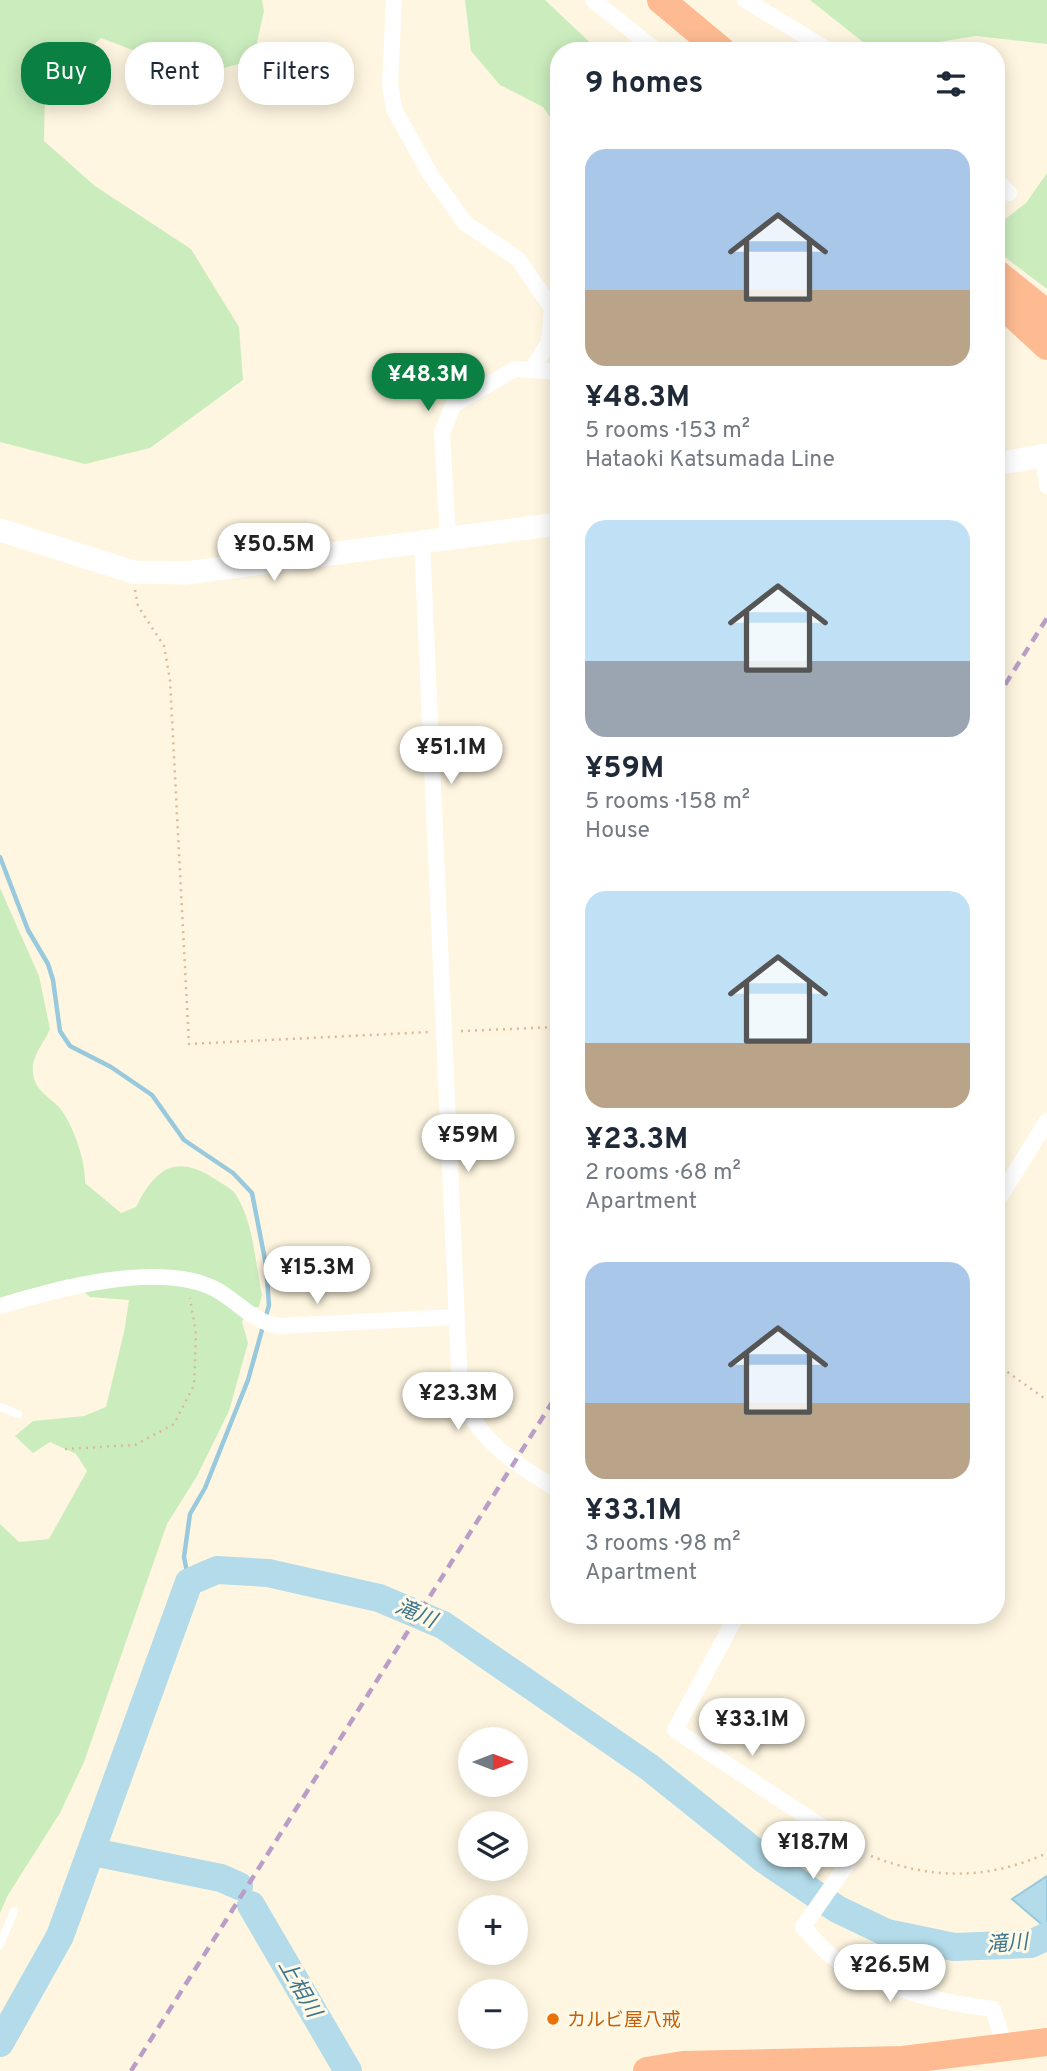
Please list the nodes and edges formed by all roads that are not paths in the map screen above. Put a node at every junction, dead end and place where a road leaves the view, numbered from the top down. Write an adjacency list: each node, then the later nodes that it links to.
1 (394, 0): 11 (street)
2 (593, 0): 5 (street)
3 (661, 0): 6 (highway)
4 (745, 0): 7 (street)
5 (646, 42)
6 (711, 42)
7 (815, 42)
8 (1005, 190): 9 (street)
9 (1009, 194)
10 (1005, 280): 13 (highway)
11 (550, 305)
12 (1005, 307): 15 (highway)
13 (1047, 314)
14 (550, 331): 16 (street)
15 (1047, 346)
16 (533, 368): 17 (street); 23 (street)
17 (550, 371)
18 (1045, 456): 19 (main road); 20 (street)
19 (1005, 463)
20 (1047, 486)
21 (550, 525): 23 (main road)
22 (0, 530): 24 (main road)
23 (448, 539): 24 (main road)
24 (422, 542): 28 (street)
25 (1047, 1121): 26 (street)
26 (1005, 1189)
27 (0, 1306): 28 (street)
28 (456, 1317): 31 (street)
29 (0, 1407): 30 (lane)
30 (18, 1414)
31 (550, 1485)
32 (732, 1624): 36 (street)
33 (14, 1912): 34 (lane)
34 (0, 1945)
35 (1047, 2042): 36 (highway)
36 (1005, 2048): 37 (highway)
37 (916, 2066): 38 (highway)
38 (647, 2071)

